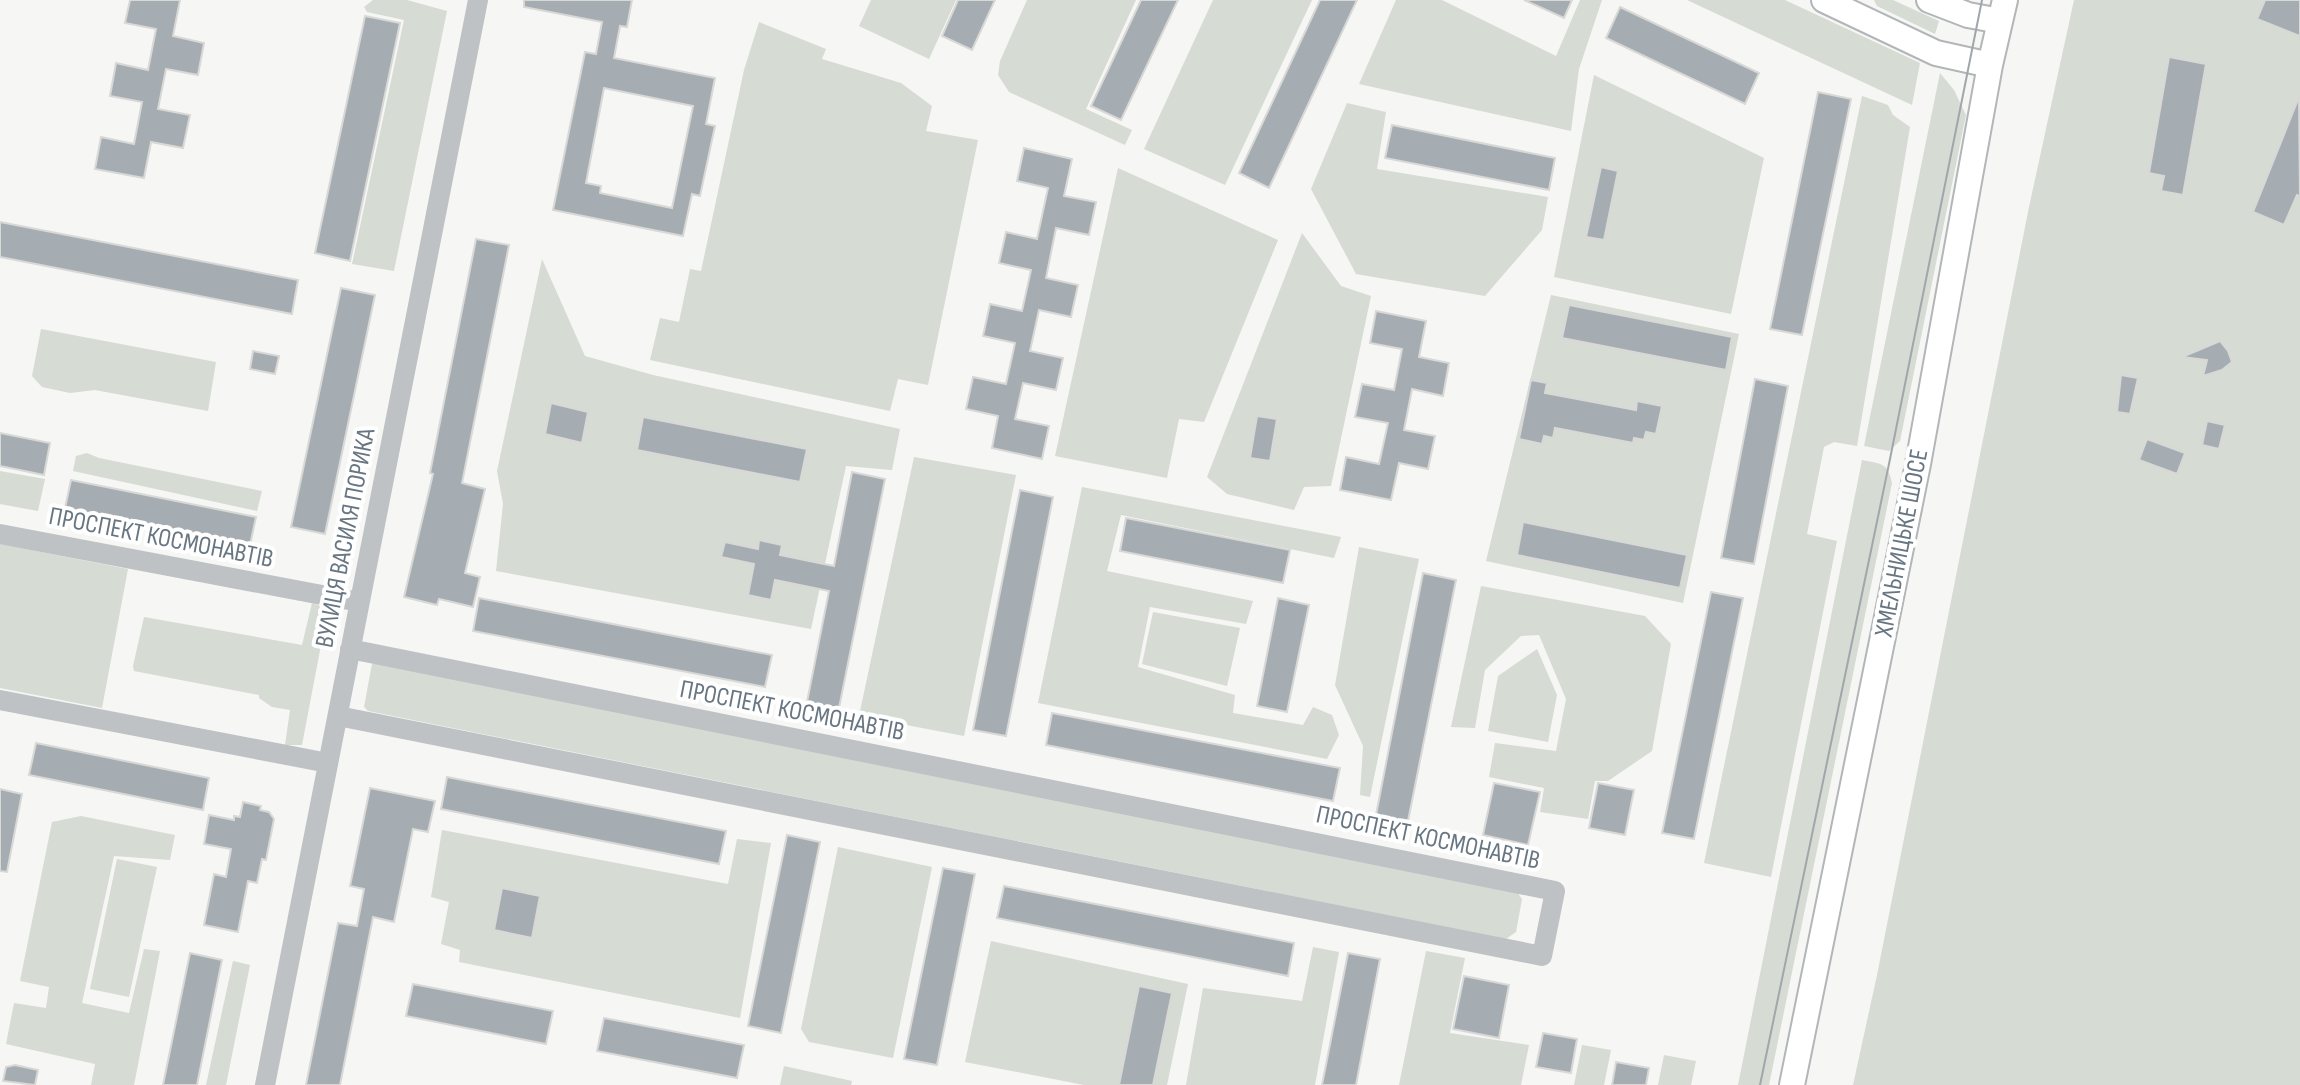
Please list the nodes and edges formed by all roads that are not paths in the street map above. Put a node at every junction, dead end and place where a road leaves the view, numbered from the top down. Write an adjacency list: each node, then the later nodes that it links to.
1 (478, 0): 8 (street, ВУЛИЦЯ ВАСИЛЯ ПОРИКА)
2 (1824, 0): 4 (main road)
3 (1929, 0): 5 (main road)
4 (1850, 5): 6 (main road)
5 (2002, 11): 6 (main road, ХМЕЛЬНИЦЬКЕ ШОСЕ)
6 (1990, 65): 14 (main road, ХМЕЛЬНИЦЬКЕ ШОСЕ)
7 (0, 534): 8 (street, ПРОСПЕКТ КОСМОНАВТІВ)
8 (359, 602): 9 (street, ВУЛИЦЯ ВАСИЛЯ ПОРИКА)
9 (350, 649): 11 (street, ВУЛИЦЯ ВАСИЛЯ ПОРИКА); 11 (street, ПРОСПЕКТ КОСМОНАВТІВ)
10 (0, 700): 12 (street)
11 (338, 716): 12 (street, ВУЛИЦЯ ВАСИЛЯ ПОРИКА)
12 (328, 763): 13 (street, ВУЛИЦЯ ВАСИЛЯ ПОРИКА)
13 (265, 1085)
14 (1792, 1085)

